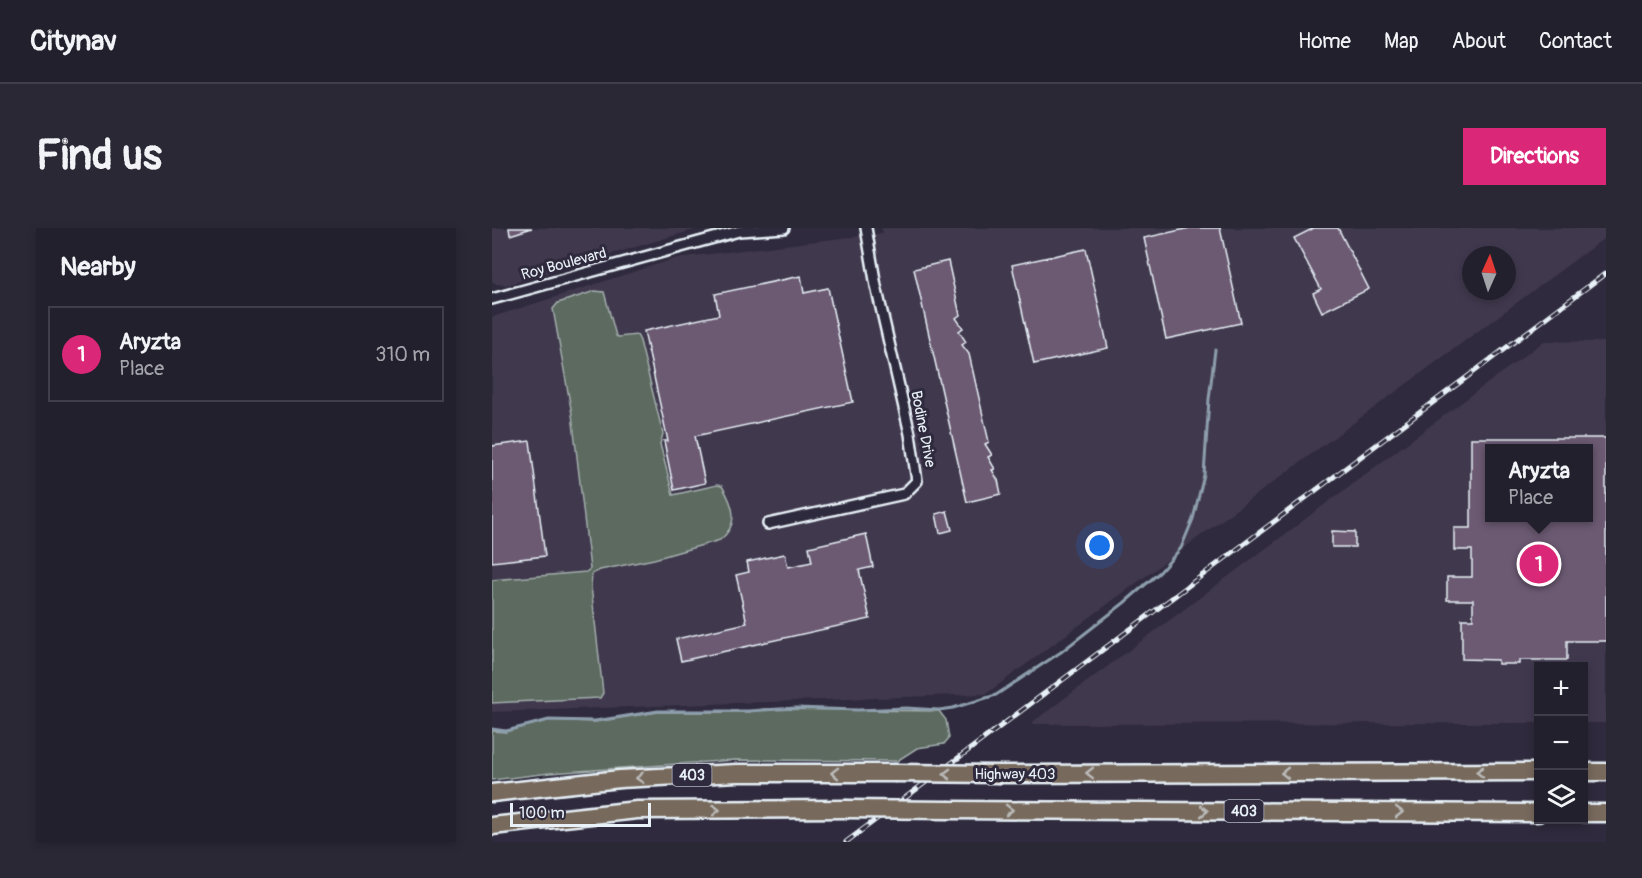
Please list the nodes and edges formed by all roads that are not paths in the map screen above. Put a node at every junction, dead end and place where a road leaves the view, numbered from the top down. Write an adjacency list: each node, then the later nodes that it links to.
1 (784, 228): 3 (street, Roy Boulevard)
2 (866, 228): 4 (street, Bodine Drive)
3 (492, 299)
4 (768, 524)
5 (1534, 772): 8 (highway, Highway 403 / 403, one-way to 8, bridge)
6 (1588, 772): 7 (highway)
7 (1606, 772)
8 (492, 793)
9 (1534, 813): 12 (highway, 403, one-way to 9, bridge)
10 (1588, 813): 11 (highway)
11 (1606, 813)
12 (492, 826)

